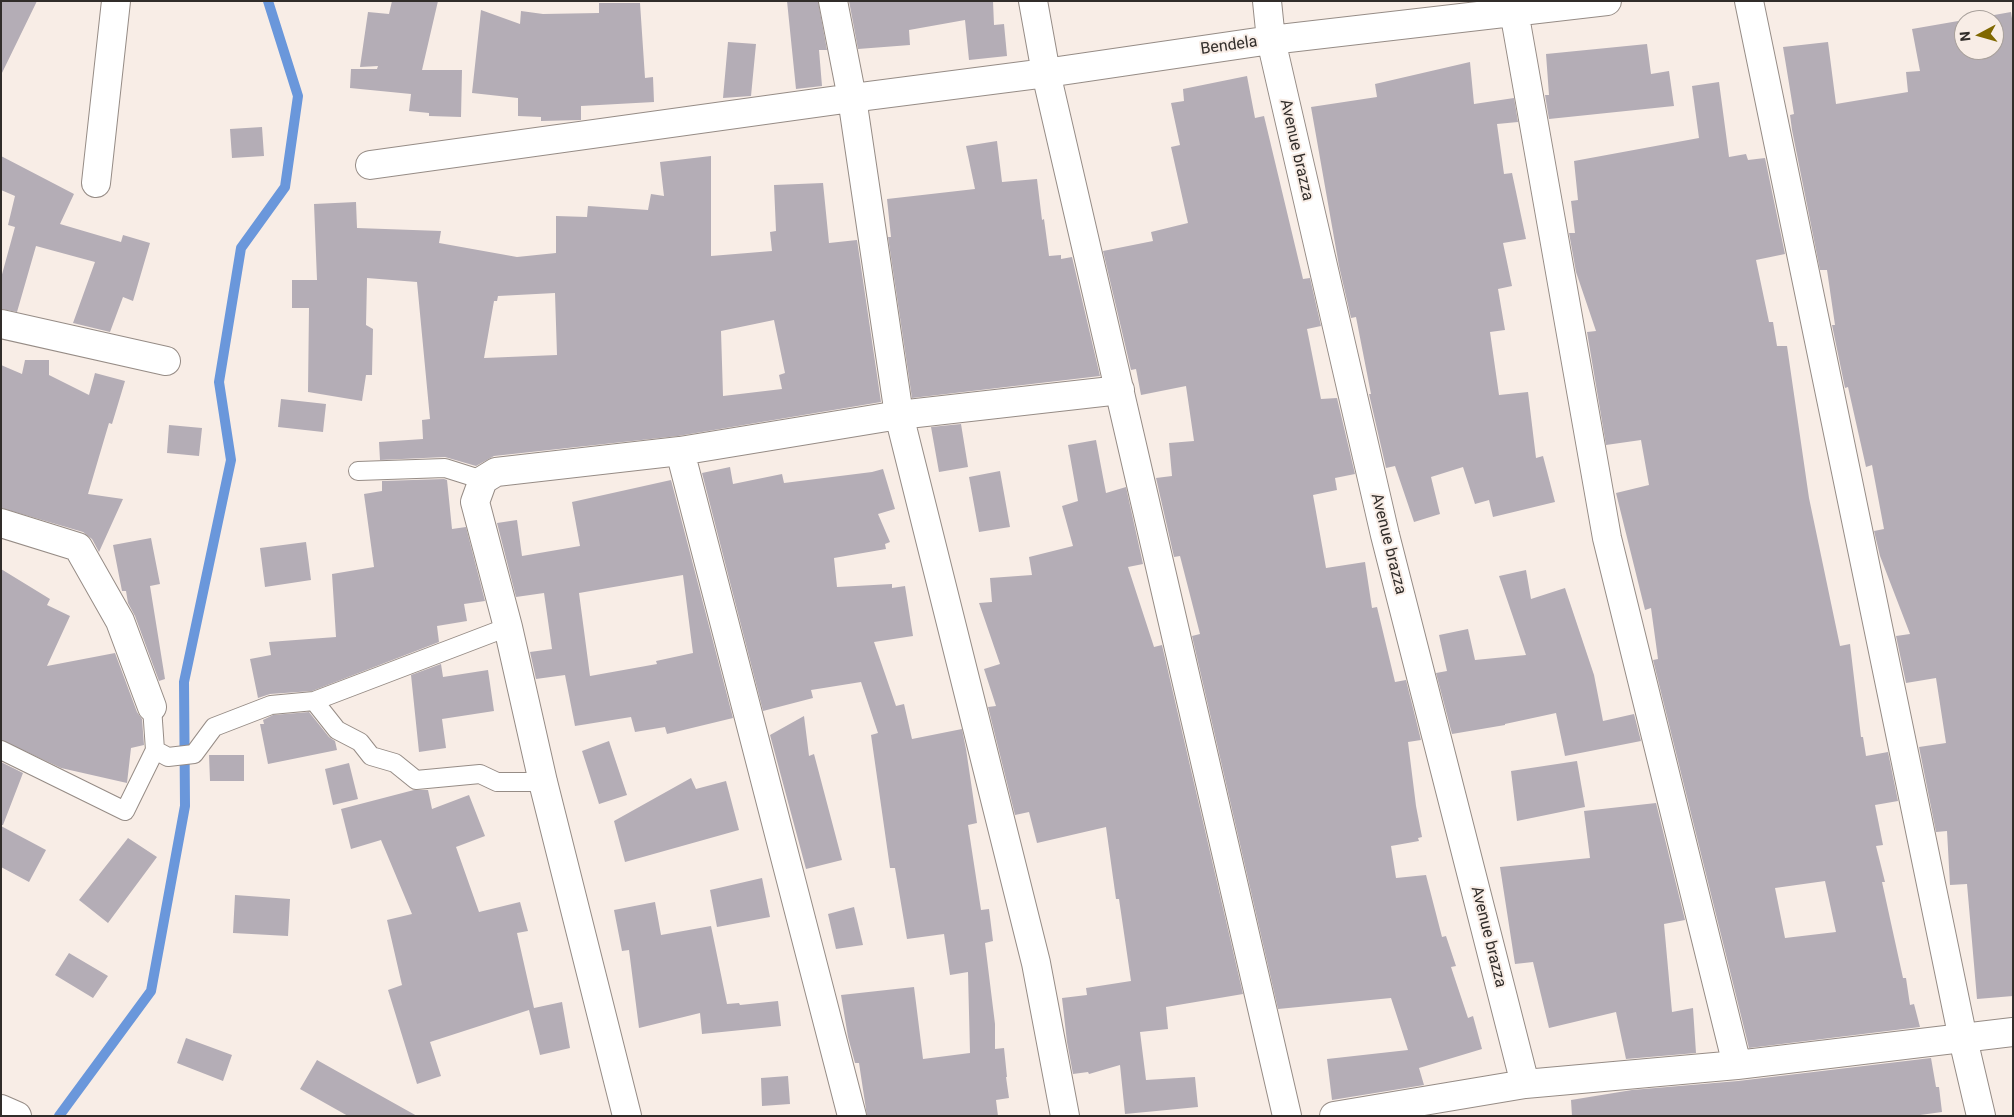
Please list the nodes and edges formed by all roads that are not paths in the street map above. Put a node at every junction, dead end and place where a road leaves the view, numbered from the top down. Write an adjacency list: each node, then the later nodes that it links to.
1 (116, 1): 12 (street)
2 (832, 1): 10 (street)
3 (1032, 1): 9 (street)
4 (1267, 1): 8 (street, Avenue brazza)
5 (1607, 1): 7 (street, Bendela)
6 (1749, 1): 28 (street)
7 (1514, 11): 8 (street, Bendela); 29 (street)
8 (1271, 40): 9 (street, Bendela); 30 (street, Avenue brazza)
9 (1046, 73): 10 (street, Bendela); 15 (street)
10 (852, 98): 11 (street, Bendela); 16 (street)
11 (370, 165)
12 (96, 183)
13 (1, 324): 14 (street)
14 (166, 361)
15 (1120, 390): 16 (street); 36 (street)
16 (899, 415): 17 (street); 35 (street)
17 (680, 451): 19 (street); 34 (street)
18 (358, 470): 19 (lane)
19 (483, 480): 21 (street)
20 (1, 524): 23 (street)
21 (508, 627): 22 (lane); 26 (street)
22 (314, 701): 25 (lane); 26 (lane)
23 (152, 707): 25 (lane)
24 (1, 750): 25 (lane)
25 (155, 750)
26 (543, 782): 33 (street)
27 (2013, 1032): 28 (street)
28 (1963, 1039): 29 (street); 38 (street)
29 (1737, 1064): 30 (street)
30 (1526, 1084): 37 (street)
31 (1, 1109): 32 (street)
32 (17, 1116)
33 (627, 1116)
34 (852, 1116)
35 (1066, 1116)
36 (1287, 1116)
37 (1334, 1116)
38 (1981, 1116)

